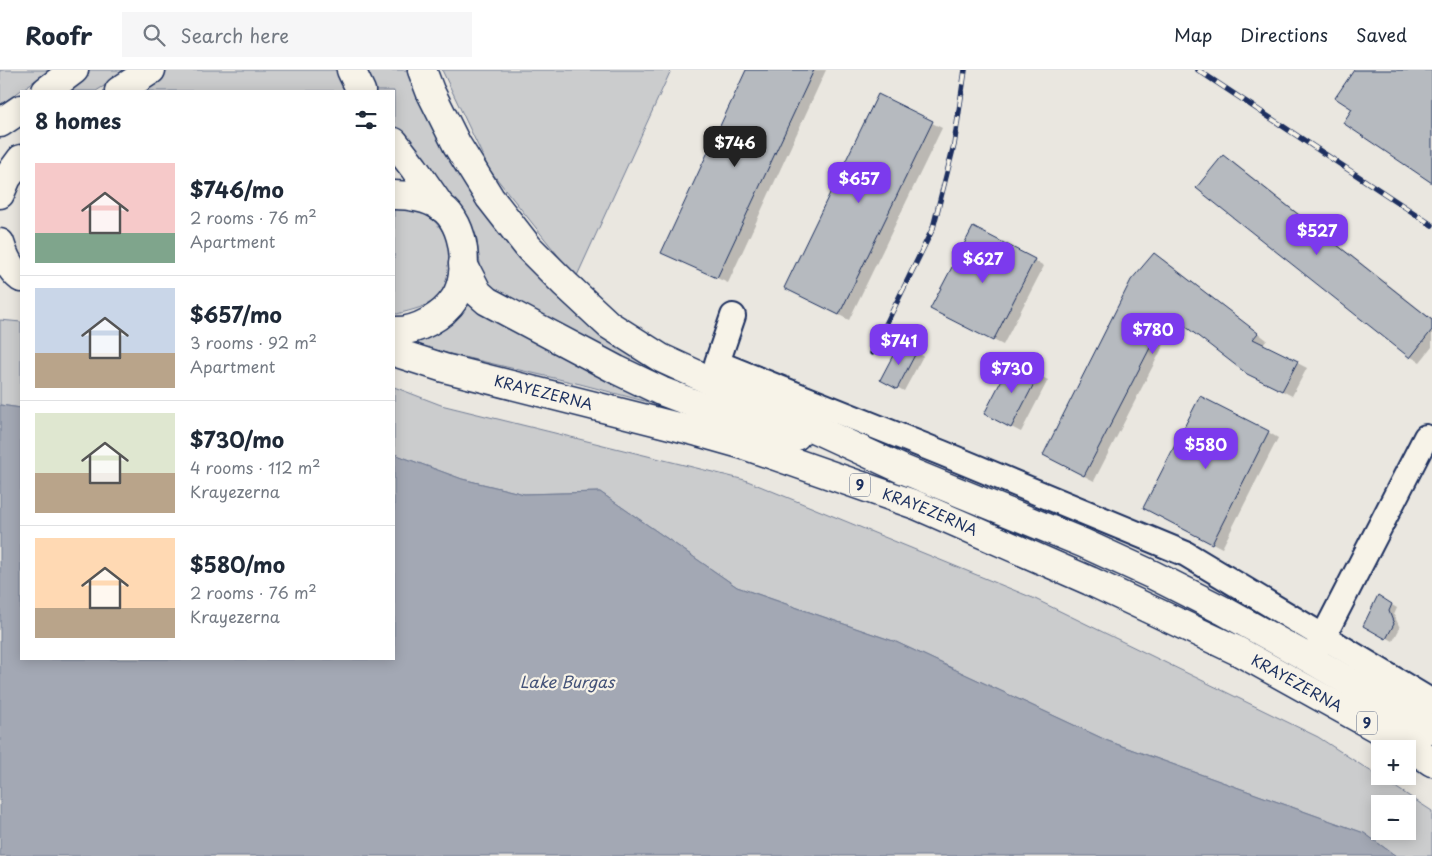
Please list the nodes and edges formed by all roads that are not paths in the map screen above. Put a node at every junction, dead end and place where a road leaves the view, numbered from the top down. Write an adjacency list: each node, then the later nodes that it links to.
1 (74, 70): 5 (highway)
2 (150, 70): 6 (highway)
3 (351, 70): 7 (highway)
4 (422, 70): 24 (highway, 9)
5 (47, 90)
6 (120, 90)
7 (361, 90)
8 (20, 110): 9 (highway)
9 (0, 123)
10 (395, 143): 16 (highway)
11 (20, 158): 13 (street)
12 (20, 159): 14 (highway)
13 (0, 168)
14 (0, 194)
15 (395, 195): 16 (highway)
16 (441, 207): 18 (highway)
17 (0, 243): 19 (highway)
18 (463, 264): 21 (highway); 24 (highway)
19 (13, 276)
20 (733, 316): 25 (street)
21 (395, 331)
22 (395, 352): 28 (highway, KRAYEZERNA / 9)
23 (1426, 437): 25 (street)
24 (902, 469): 25 (highway, 9)
25 (1318, 648): 26 (street); 27 (highway, KRAYEZERNA / 9)
26 (1432, 702)
27 (1432, 730)
28 (1432, 762)

